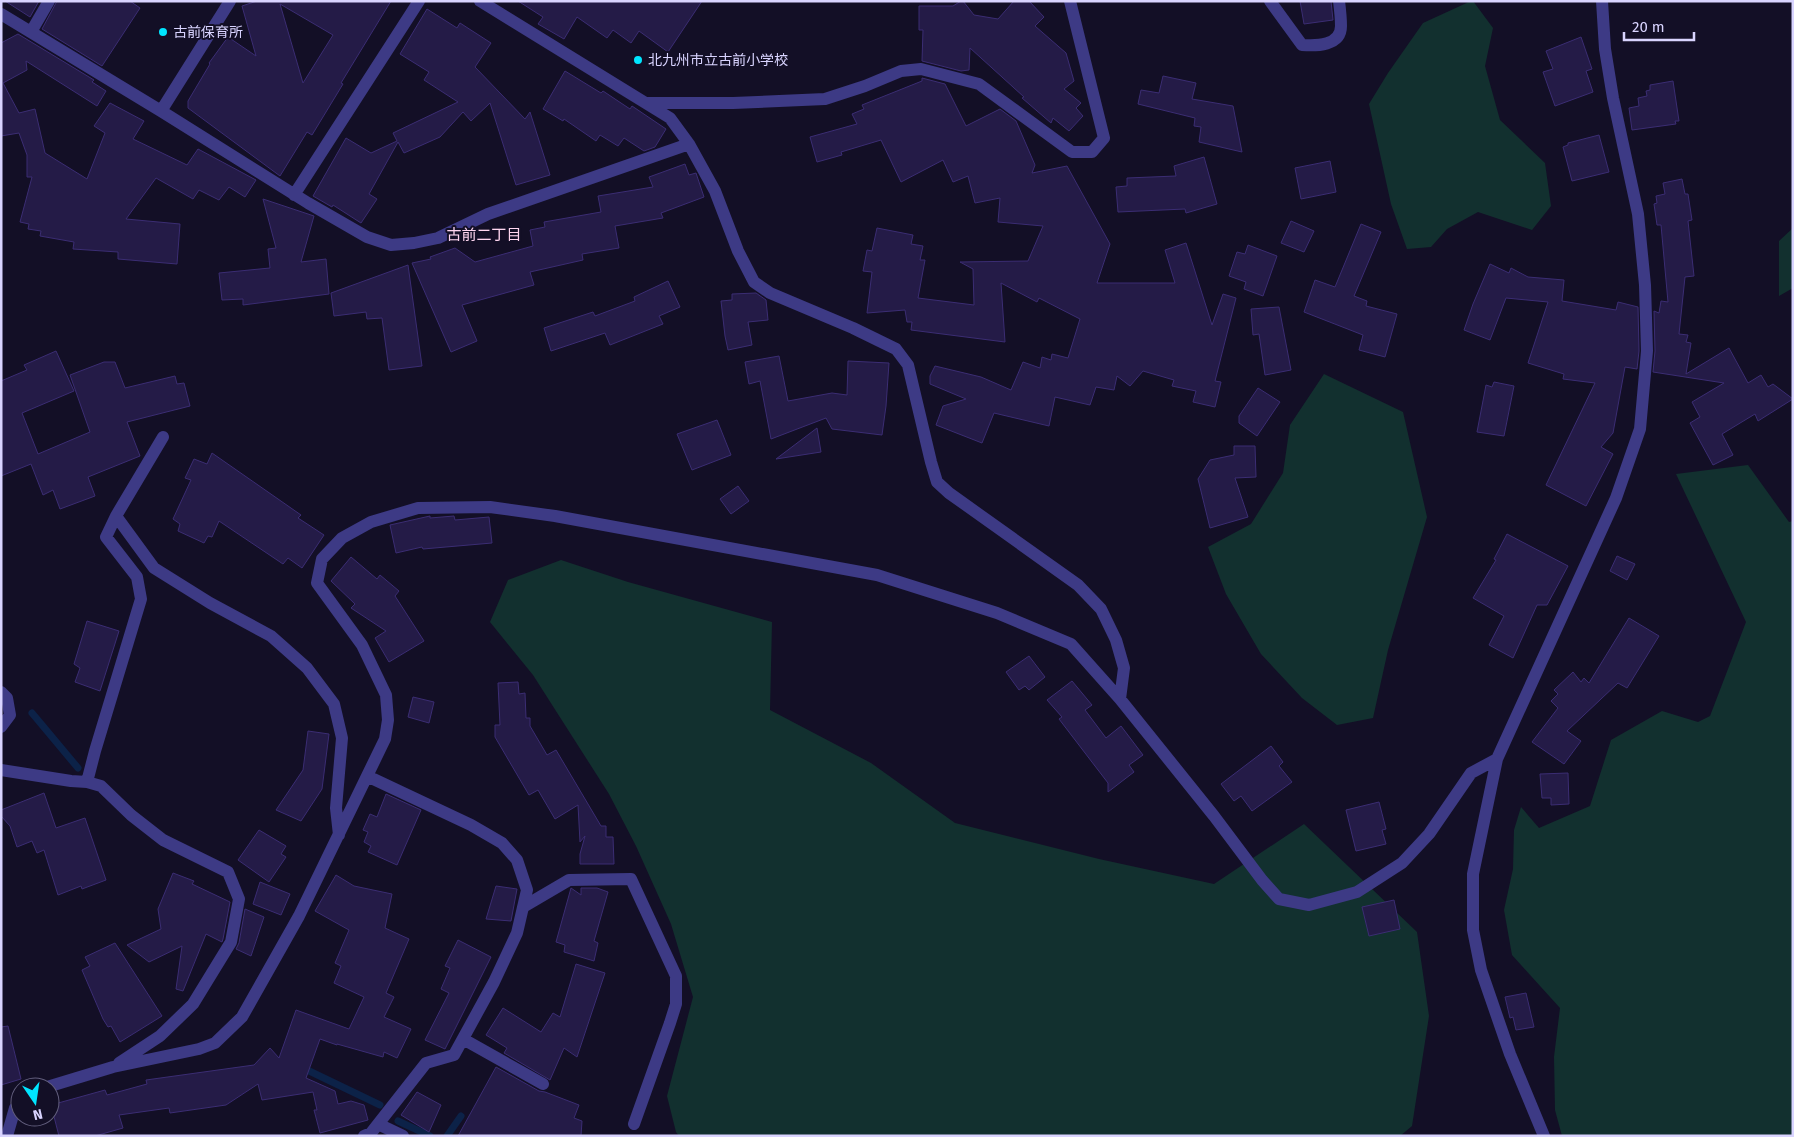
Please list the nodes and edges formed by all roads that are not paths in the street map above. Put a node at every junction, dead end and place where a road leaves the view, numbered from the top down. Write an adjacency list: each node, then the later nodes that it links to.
1 (49, 1): 10 (street)
2 (230, 1): 12 (street)
3 (419, 1): 14 (street)
4 (480, 1): 11 (street)
5 (1070, 1): 11 (street)
6 (1270, 1): 7 (street)
7 (1339, 1)
8 (1602, 1): 20 (street)
9 (1, 14): 10 (street)
10 (31, 32): 12 (street)
11 (648, 103): 13 (street)
12 (161, 111): 14 (street)
13 (689, 144): 14 (street); 18 (street)
14 (294, 195)
15 (163, 438): 16 (street)
16 (116, 516): 23 (street); 24 (street)
17 (1, 692): 19 (street)
18 (1120, 699): 20 (street); 22 (street)
19 (1, 727)
20 (1497, 759): 34 (street)
21 (1, 770): 23 (street)
22 (367, 776): 24 (street); 25 (street)
23 (87, 782): 27 (street)
24 (339, 834): 27 (street)
25 (523, 908): 26 (street); 31 (street)
26 (463, 1039): 29 (street); 30 (street)
27 (113, 1067): 28 (street)
28 (60, 1083)
29 (542, 1084)
30 (378, 1124): 32 (street); 33 (street)
31 (634, 1124)
32 (364, 1136)
33 (403, 1136)
34 (1544, 1136)

